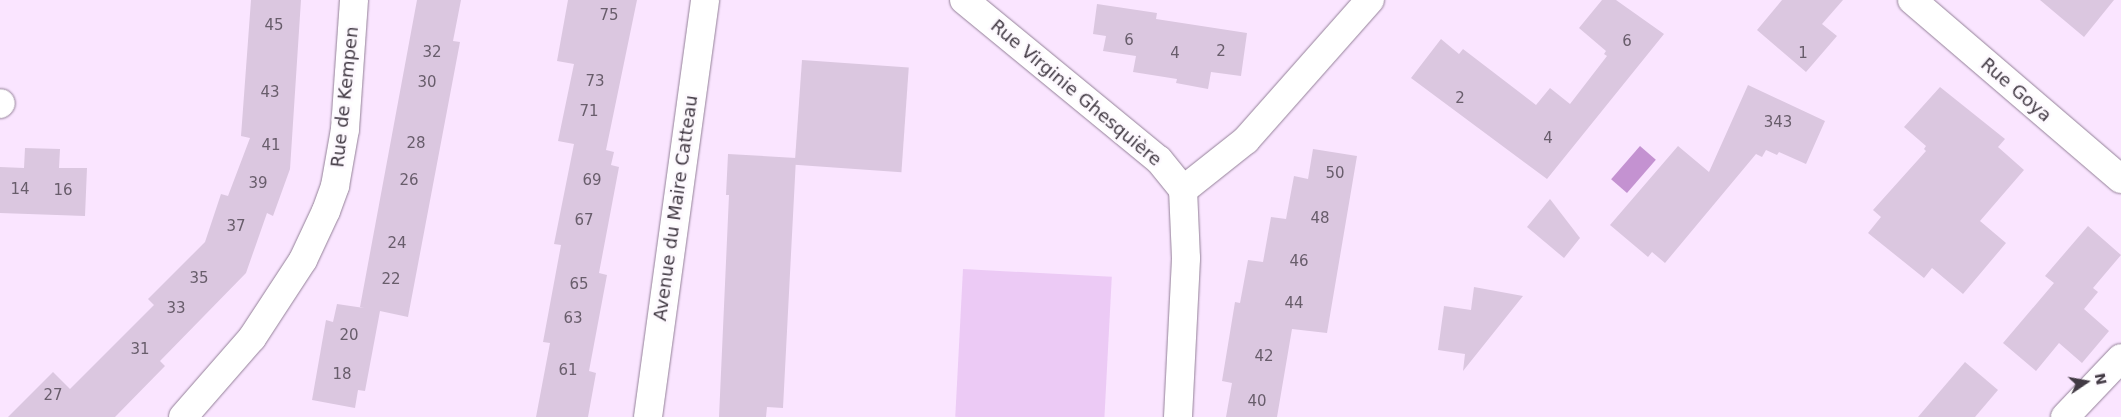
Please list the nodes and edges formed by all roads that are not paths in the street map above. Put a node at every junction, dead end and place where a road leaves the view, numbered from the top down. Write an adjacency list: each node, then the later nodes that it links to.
1 (354, 0): 9 (street, Rue de Kempen)
2 (705, 0): 10 (street, Avenue du Maire Catteau)
3 (964, 0): 7 (street, Rue Virginie Ghesquière)
4 (1370, 0): 7 (street)
5 (1912, 0): 6 (street, Rue Goya)
6 (2121, 179)
7 (1183, 190): 11 (street)
8 (2121, 358): 12 (street)
9 (183, 417)
10 (648, 417)
11 (1178, 417)
12 (2065, 417)

